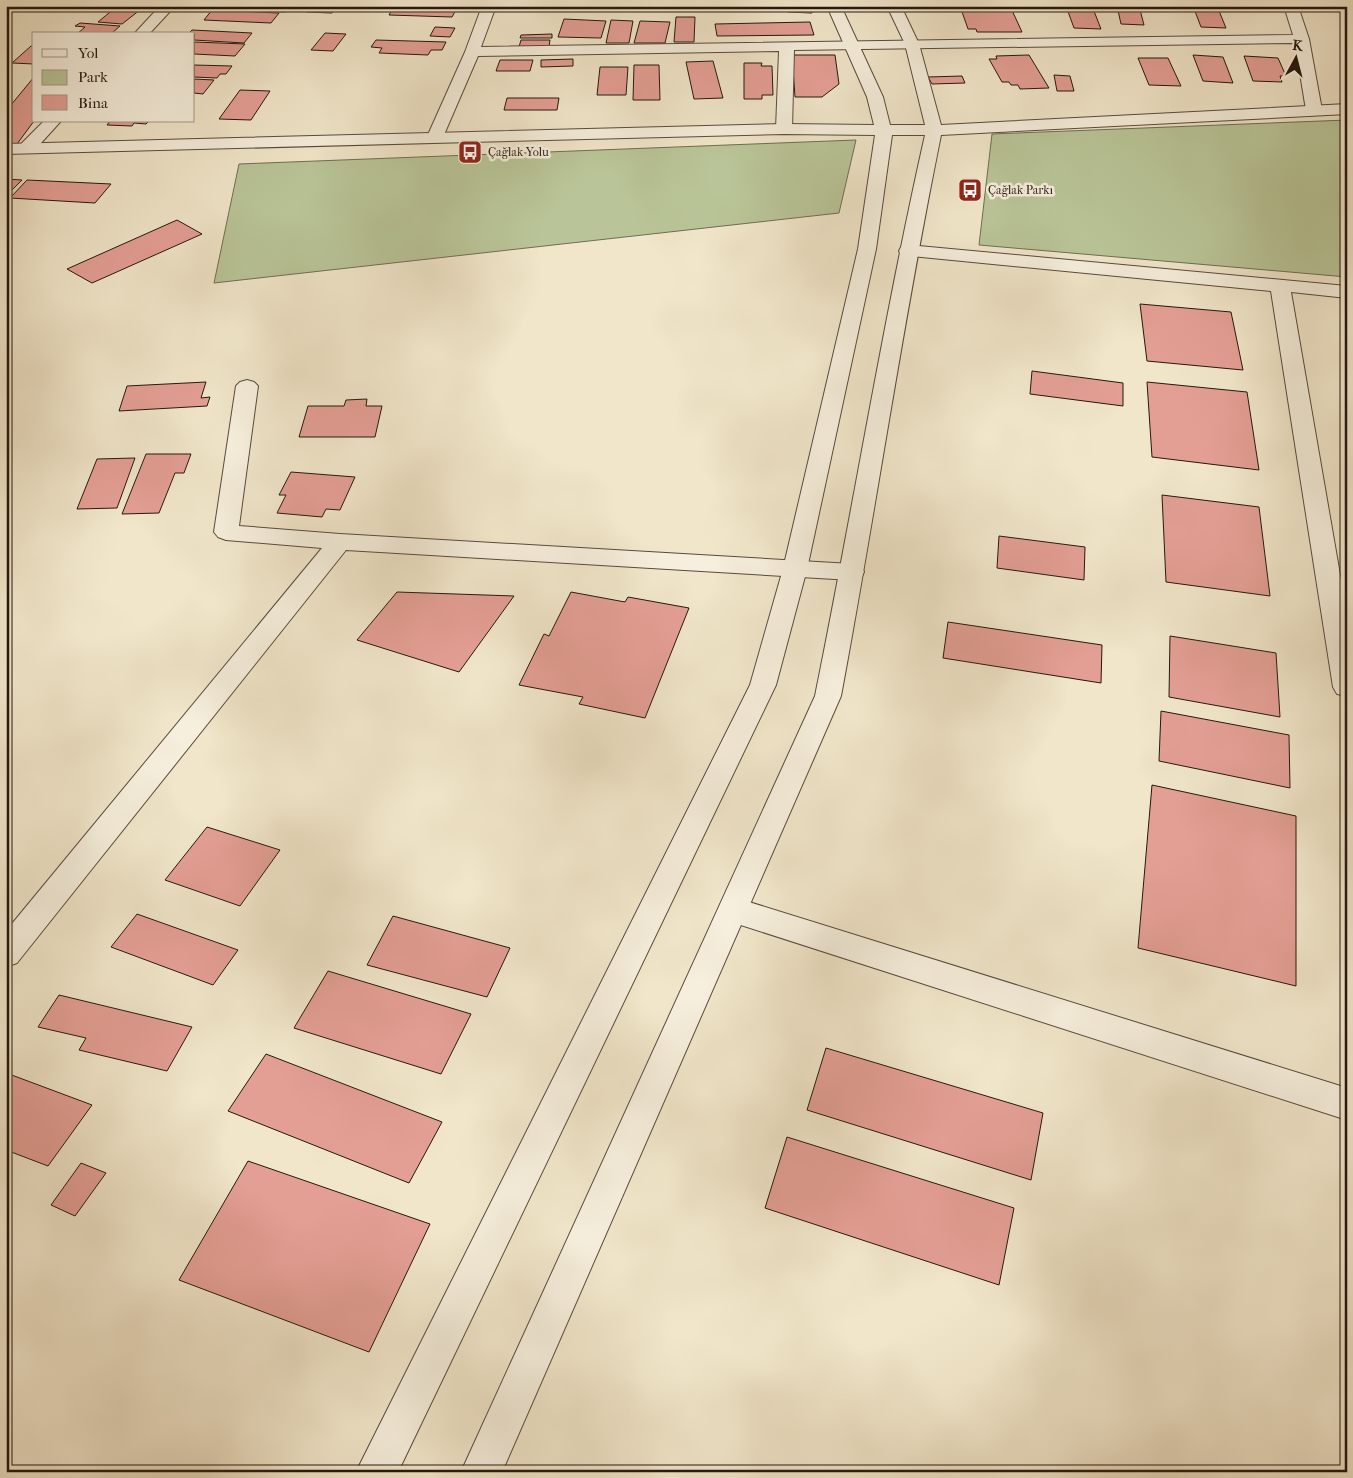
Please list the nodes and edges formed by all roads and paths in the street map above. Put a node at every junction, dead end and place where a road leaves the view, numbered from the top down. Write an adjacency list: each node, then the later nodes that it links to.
1 (168, 6): 6 (street)
2 (488, 6): 11 (street)
3 (834, 6): 9 (street)
4 (894, 6): 8 (street)
5 (1291, 6): 7 (street)
6 (143, 32)
7 (1302, 39): 8 (street); 13 (street)
8 (912, 44): 9 (street); 16 (street)
9 (851, 45): 10 (street); 17 (street)
10 (786, 46): 11 (street); 15 (street)
11 (472, 52): 18 (street)
12 (1347, 109): 13 (street)
13 (1314, 110): 16 (street)
14 (53, 122): 20 (street)
15 (784, 129): 17 (street); 18 (street)
16 (934, 130): 17 (street); 21 (street)
17 (884, 131): 26 (street)
18 (435, 137): 20 (street)
19 (6, 149): 20 (street)
20 (26, 149)
21 (908, 251): 22 (street); 27 (street)
22 (1280, 287): 23 (street); 28 (street)
23 (1347, 292)
24 (247, 386): 25 (street)
25 (340, 542): 26 (street); 30 (street)
26 (795, 569): 27 (street); 32 (street)
27 (852, 572): 29 (street)
28 (1346, 693)
29 (733, 910): 31 (street); 33 (street)
30 (6, 954)
31 (1347, 1104)
32 (376, 1472)
33 (481, 1472)

